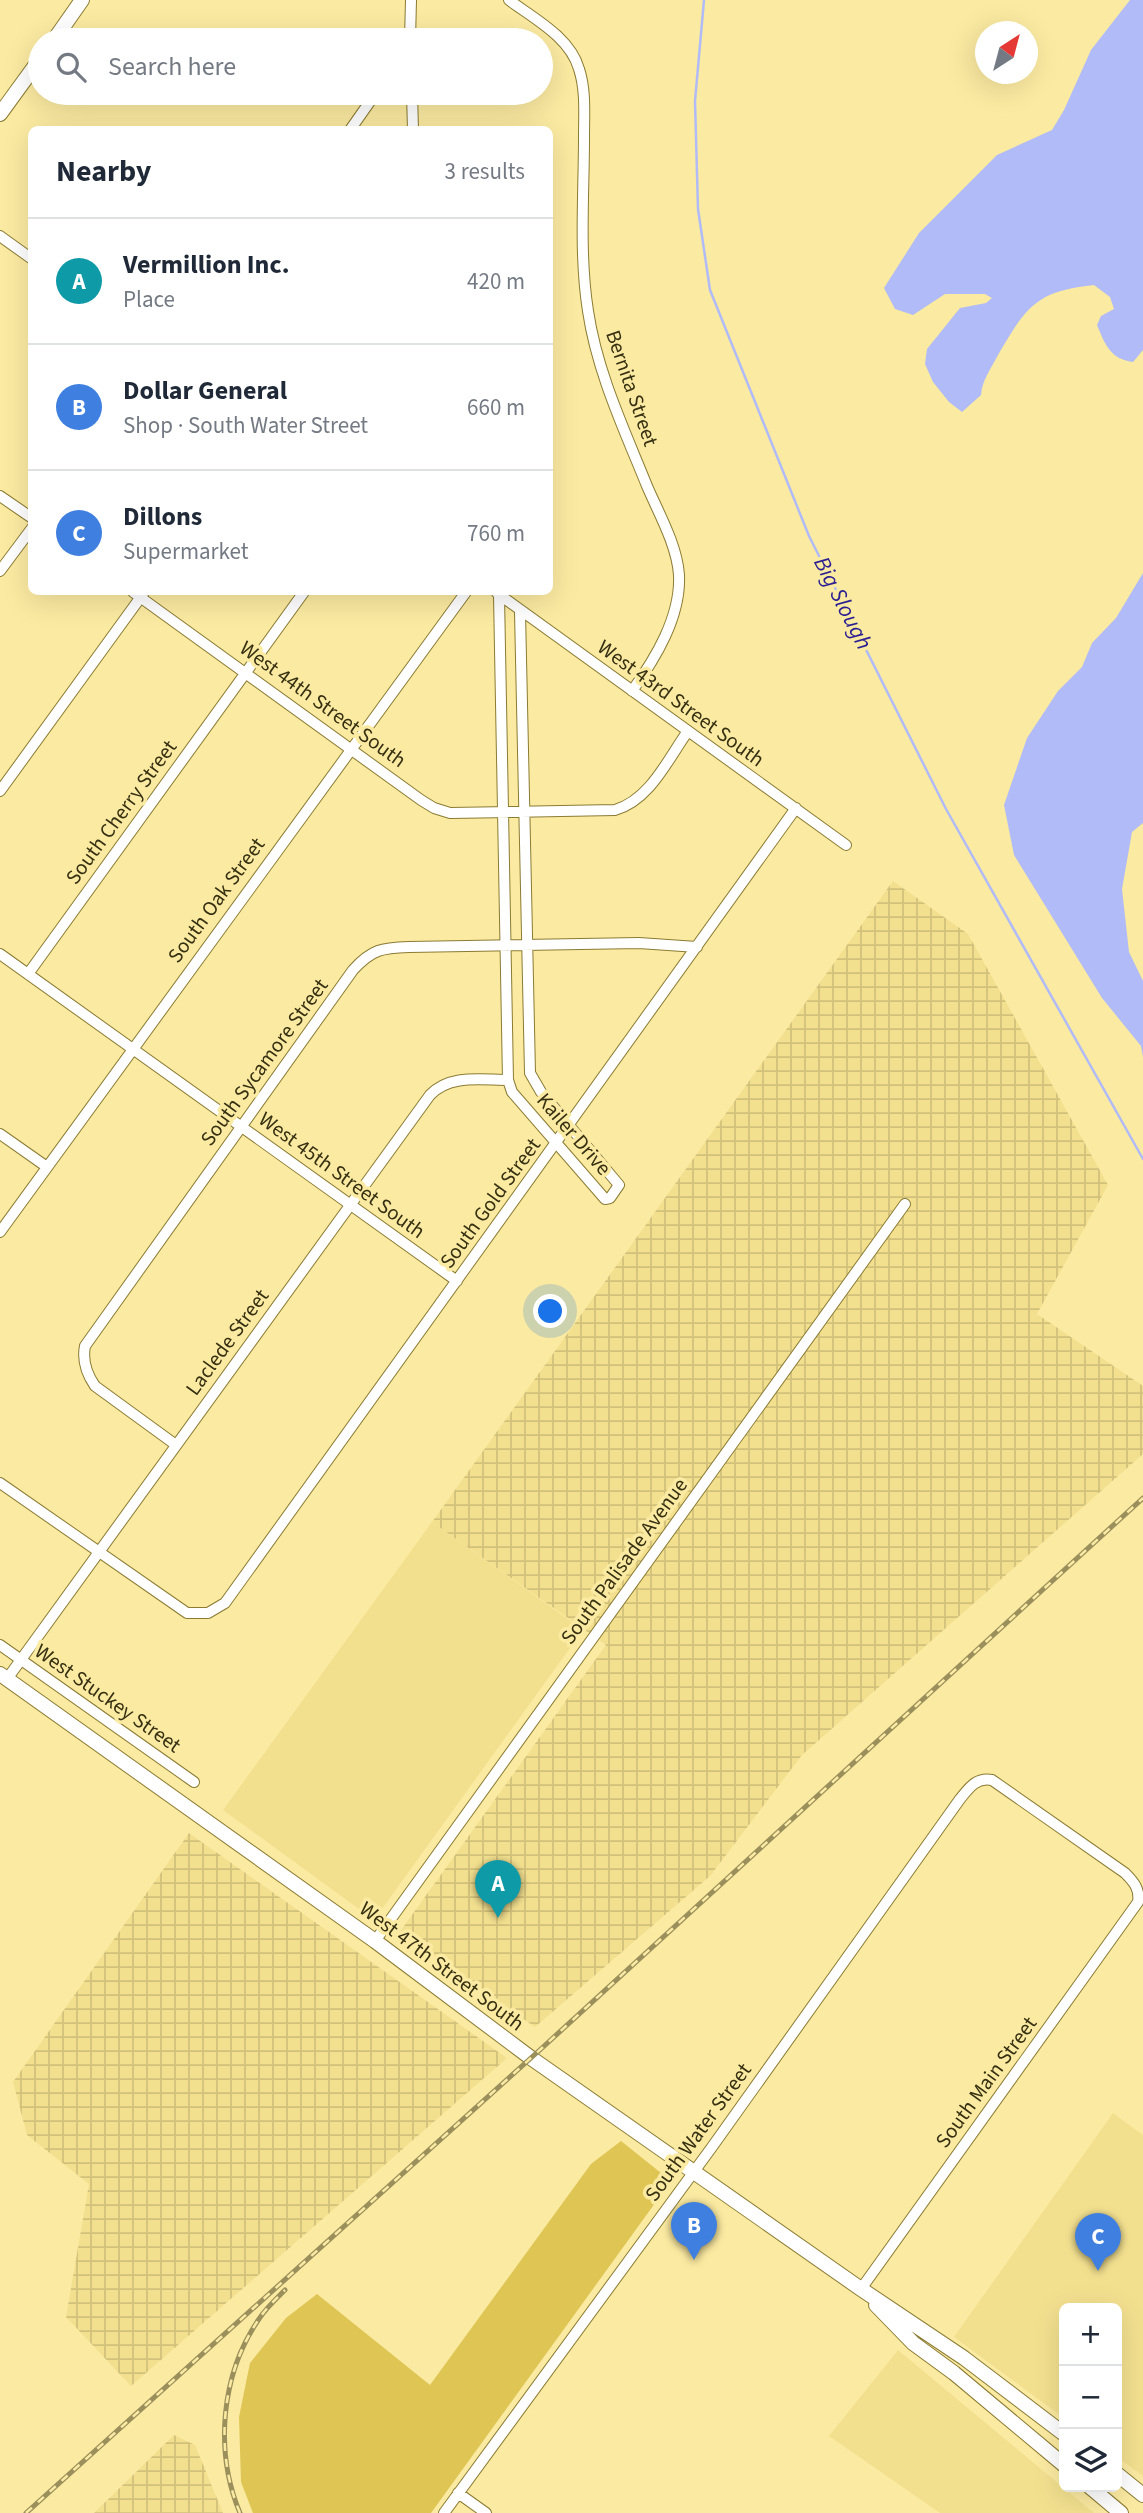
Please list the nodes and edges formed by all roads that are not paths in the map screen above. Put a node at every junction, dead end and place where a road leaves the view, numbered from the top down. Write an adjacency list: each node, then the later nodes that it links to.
1 (82, 0): 4 (street)
2 (411, 0): 5 (street)
3 (509, 0): 6 (street, Bernita Street)
4 (62, 28)
5 (410, 28)
6 (547, 28)
7 (553, 33): 28 (street, Bernita Street)
8 (28, 76): 11 (street)
9 (368, 105): 12 (street)
10 (413, 105): 13 (street)
11 (0, 114)
12 (353, 126)
13 (414, 126)
14 (0, 236): 15 (street)
15 (28, 256)
16 (0, 496): 17 (street)
17 (28, 515)
18 (28, 533): 19 (street)
19 (0, 571)
20 (139, 595): 31 (street)
21 (143, 595): 27 (street, West 44th Street South)
22 (302, 595): 27 (street, South Cherry Street)
23 (464, 595): 30 (street, South Oak Street)
24 (497, 595): 33 (street)
25 (499, 595): 26 (street, West 43rd Street South)
26 (520, 612): 28 (street, West 43rd Street South); 34 (street, Kailer Drive)
27 (246, 672): 30 (street, West 44th Street South); 40 (street, South Cherry Street)
28 (632, 691): 29 (street, West 43rd Street South)
29 (688, 731): 32 (street, West 43rd Street South); 34 (street)
30 (351, 747): 33 (street, West 44th Street South); 41 (street, South Oak Street)
31 (0, 791)
32 (796, 808): 35 (street, West 43rd Street South); 38 (street, South Gold Street)
33 (503, 811): 34 (street); 36 (street)
34 (524, 811): 37 (street, Kailer Drive)
35 (846, 845)
36 (505, 946): 37 (street, South Sycamore Street); 42 (street); 44 (street, South Sycamore Street)
37 (526, 946): 38 (street, South Sycamore Street); 43 (street, Kailer Drive)
38 (697, 947): 43 (street, South Gold Street)
39 (0, 954): 40 (street, West 45th Street South)
40 (28, 974): 41 (street, West 45th Street South)
41 (132, 1049): 44 (street, West 45th Street South); 47 (street, South Oak Street)
42 (508, 1080): 46 (street, Kailer Drive); 48 (street, Laclede Street)
43 (569, 1125): 46 (street, South Gold Street); 46 (street, Kailer Drive)
44 (241, 1126): 48 (street, West 45th Street South); 52 (street, South Sycamore Street)
45 (0, 1134): 47 (street)
46 (557, 1143): 51 (street, South Gold Street)
47 (47, 1167): 50 (street, South Oak Street)
48 (349, 1204): 51 (street, West 45th Street South); 52 (street, Laclede Street)
49 (905, 1204): 60 (street, South Palisade Avenue)
50 (0, 1232)
51 (457, 1281): 54 (street, South Gold Street)
52 (176, 1445): 54 (street, Laclede Street)
53 (0, 1483): 54 (street)
54 (98, 1553): 56 (street, Laclede Street)
55 (0, 1645): 56 (street, West Stuckey Street)
56 (21, 1660): 57 (street, Laclede Street); 59 (street, West Stuckey Street)
57 (4, 1676): 60 (street, West 47th Street South)
58 (986, 1778): 61 (street, South Water Street); 62 (street, South Main Street)
59 (194, 1782)
60 (375, 1941): 61 (street, West 47th Street South)
61 (693, 2172): 62 (street, West 47th Street South); 67 (street, South Water Street)
62 (861, 2289): 63 (street); 64 (street)
63 (1059, 2430)
64 (1059, 2461)
65 (1122, 2478): 68 (street)
66 (1096, 2492): 71 (street)
67 (458, 2493): 69 (street, South Water Street); 70 (street)
68 (1143, 2495)
69 (444, 2513)
70 (486, 2513)
71 (1121, 2513)

